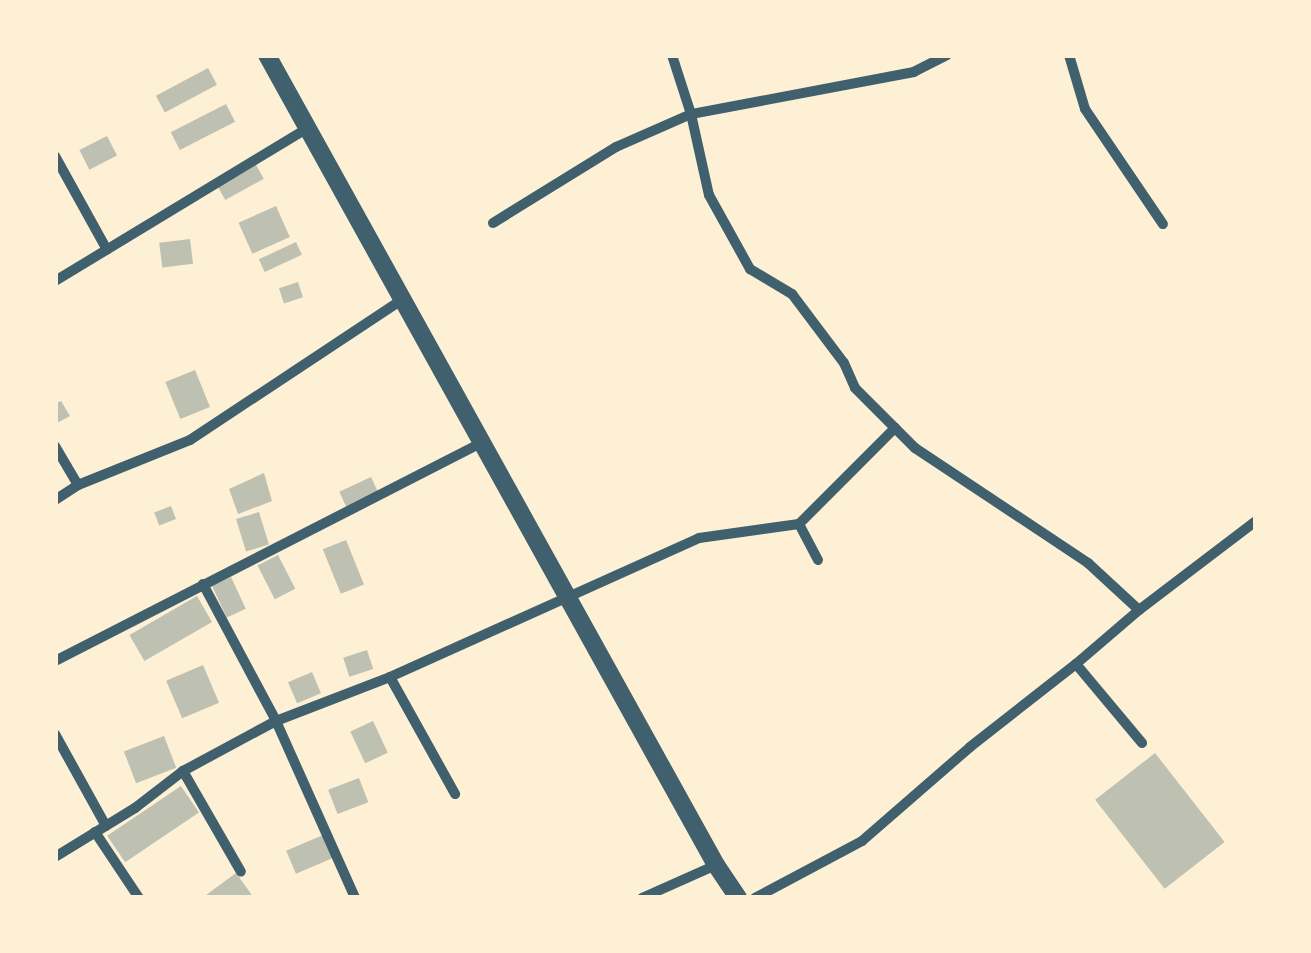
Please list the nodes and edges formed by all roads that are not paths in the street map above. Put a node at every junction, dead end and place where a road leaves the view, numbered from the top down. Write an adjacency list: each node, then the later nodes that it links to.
1 (266, 55): 6 (street)
2 (672, 55): 5 (street)
3 (948, 55): 5 (street)
4 (1069, 55): 9 (street)
5 (690, 114): 8 (street); 13 (street)
6 (308, 128): 10 (street); 12 (street)
7 (55, 156): 10 (street)
8 (494, 223)
9 (1163, 224)
10 (107, 250): 11 (street)
11 (55, 281)
12 (404, 299): 14 (street); 16 (street)
13 (895, 428): 19 (street); 23 (street)
14 (482, 442): 21 (street); 22 (street)
15 (55, 446): 16 (street)
16 (78, 485): 17 (street)
17 (55, 500)
18 (1256, 522): 23 (street)
19 (798, 524): 20 (street); 22 (street)
20 (818, 560)
21 (203, 584): 24 (street); 27 (street)
22 (566, 595): 26 (street); 35 (street)
23 (1139, 610): 25 (street)
24 (55, 661)
25 (1076, 664): 29 (street); 41 (street)
26 (390, 676): 27 (street); 31 (street)
27 (276, 721): 30 (street); 38 (street)
28 (55, 734): 32 (street)
29 (1142, 744)
30 (183, 771): 32 (street); 36 (street)
31 (455, 794)
32 (106, 826): 33 (street)
33 (95, 832): 34 (street); 37 (street)
34 (55, 857)
35 (716, 865): 39 (street); 40 (street)
36 (240, 872)
37 (139, 898)
38 (355, 898)
39 (642, 898)
40 (738, 898)
41 (755, 898)

